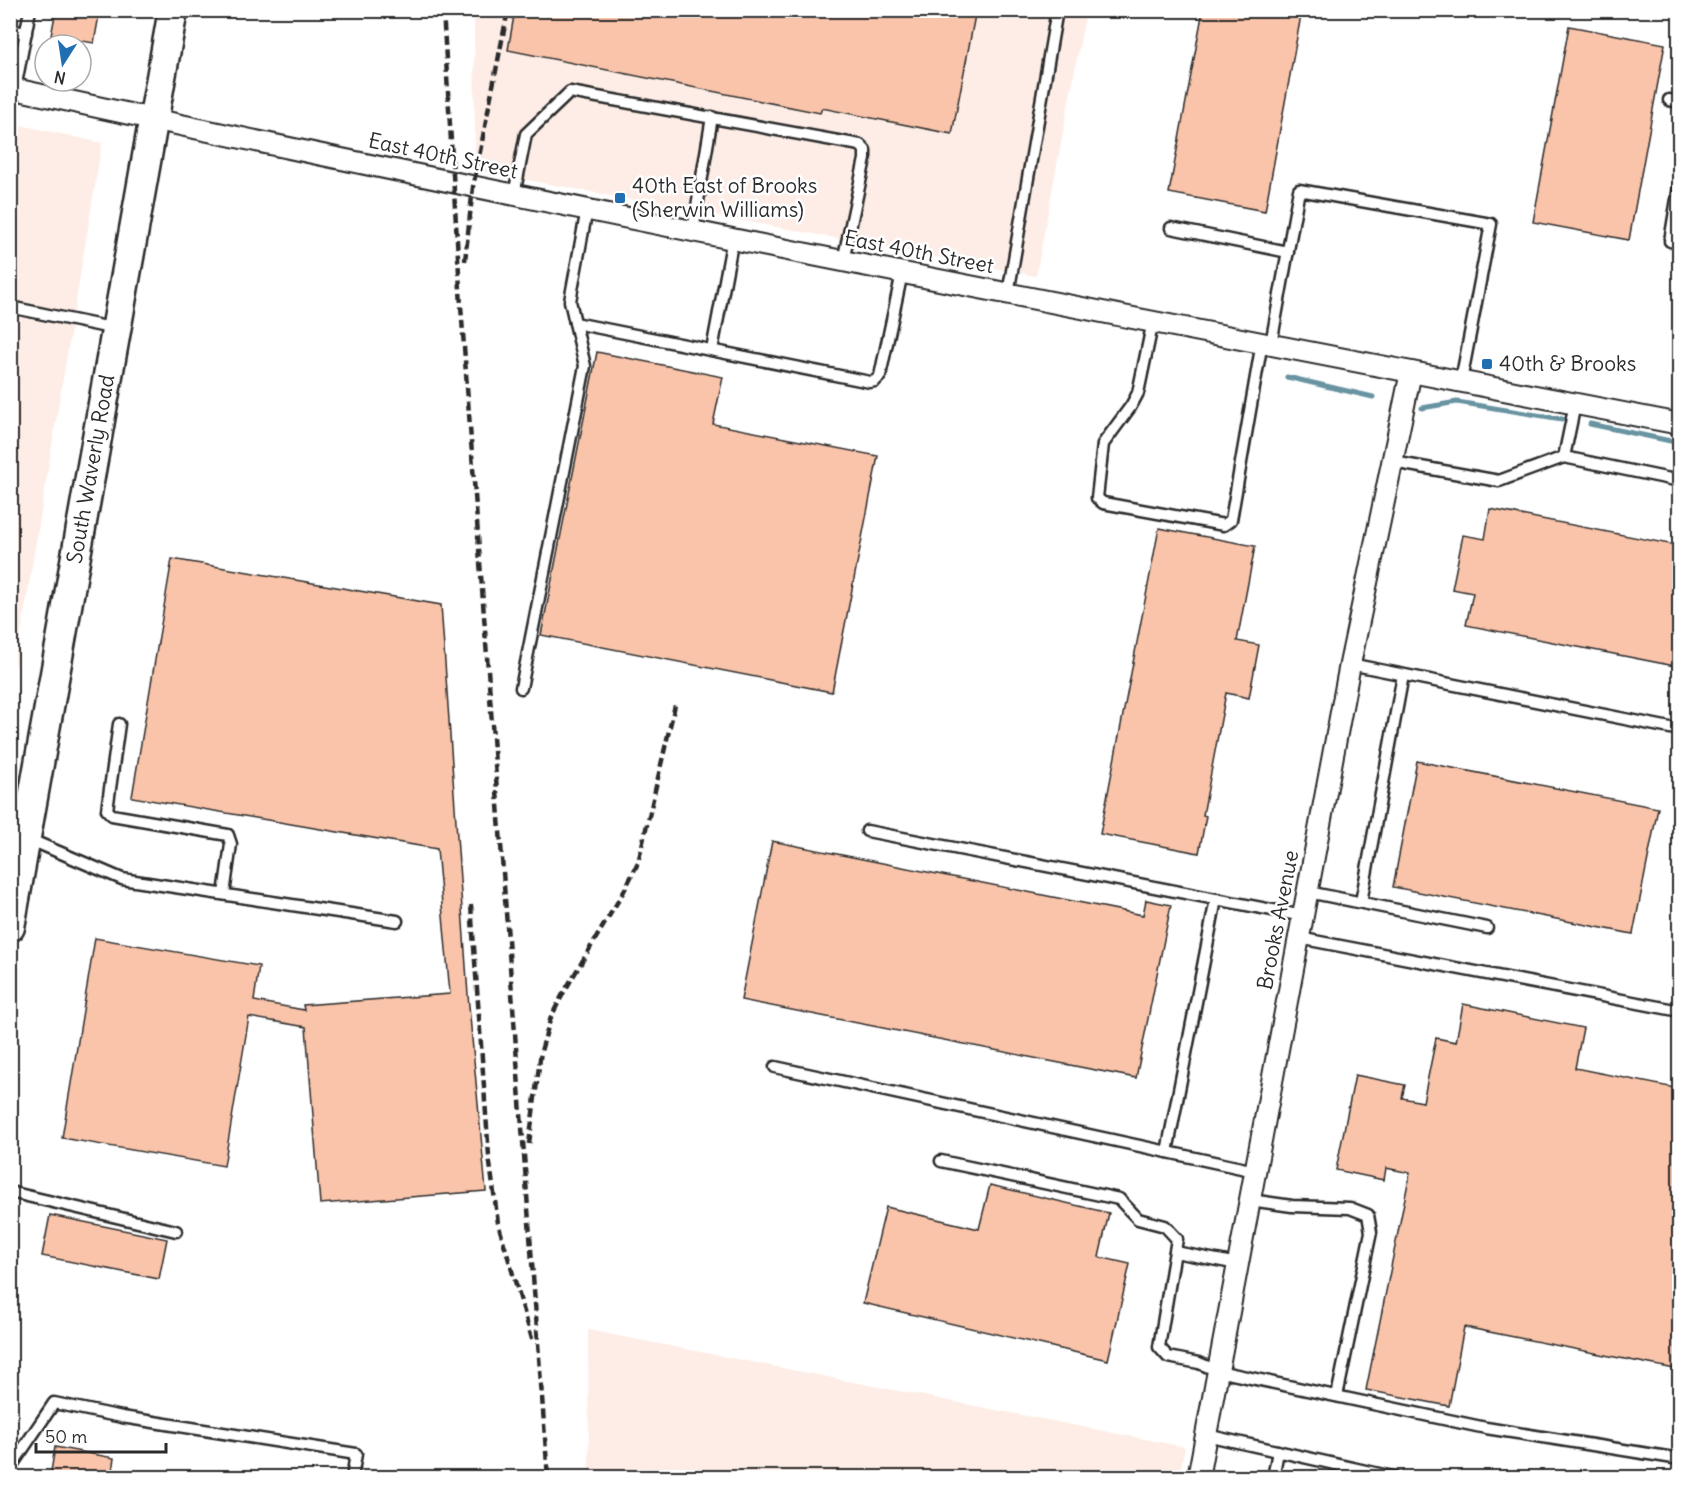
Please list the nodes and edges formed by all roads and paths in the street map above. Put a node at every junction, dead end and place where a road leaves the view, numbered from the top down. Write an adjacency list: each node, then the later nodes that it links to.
1 (30, 10): 5 (lane)
2 (173, 10): 8 (main road, South Waverly Road)
3 (1057, 10): 19 (lane)
4 (10, 30): 5 (lane)
5 (26, 33): 6 (lane)
6 (13, 88): 8 (street, East 40th Street)
7 (712, 117): 10 (lane); 13 (lane); 17 (lane)
8 (153, 119): 10 (street, East 40th Street); 23 (main road, South Waverly Road)
9 (1680, 181): 15 (lane)
10 (514, 195): 11 (street, East 40th Street)
11 (586, 209): 13 (street, East 40th Street); 22 (lane)
12 (1171, 228): 16 (lane)
13 (693, 231): 14 (street, East 40th Street)
14 (733, 238): 17 (street, East 40th Street); 25 (lane)
15 (1680, 243)
16 (1288, 252): 24 (lane); 27 (lane)
17 (843, 261): 18 (street, East 40th Street)
18 (902, 273): 19 (street, East 40th Street); 25 (lane)
19 (1008, 294): 21 (street, East 40th Street)
20 (10, 307): 23 (lane)
21 (1153, 321): 24 (street, East 40th Street); 24 (lane)
22 (575, 323): 25 (lane); 35 (lane)
23 (116, 329): 39 (main road, South Waverly Road)
24 (1267, 343): 26 (street, East 40th Street)
25 (712, 350)
26 (1411, 372): 27 (street, East 40th Street); 31 (street, Brooks Avenue)
27 (1461, 381): 28 (street, East 40th Street)
28 (1575, 404): 29 (street, East 40th Street); 30 (lane)
29 (1680, 424)
30 (1564, 457): 31 (lane); 32 (lane)
31 (1393, 462): 33 (street, Brooks Avenue)
32 (1680, 481)
33 (1350, 664): 34 (lane); 40 (street, Brooks Avenue)
34 (1403, 675): 37 (lane); 43 (lane)
35 (521, 688)
36 (119, 724): 41 (lane)
37 (1680, 730)
38 (867, 831): 42 (lane)
39 (26, 838): 41 (lane); 46 (main road, South Waverly Road)
40 (1308, 892): 43 (lane); 44 (street, Brooks Avenue)
41 (224, 894): 45 (lane)
42 (1216, 899): 44 (lane); 51 (lane)
43 (1361, 902): 47 (lane)
44 (1303, 916): 48 (street, Brooks Avenue)
45 (397, 921)
46 (10, 927)
47 (1487, 928)
48 (1299, 938): 49 (lane); 53 (street, Brooks Avenue)
49 (1680, 1011)
50 (775, 1066): 51 (lane)
51 (1167, 1152): 53 (lane)
52 (941, 1161): 57 (lane)
53 (1256, 1171): 55 (street, Brooks Avenue)
54 (10, 1192): 56 (lane)
55 (1250, 1200): 58 (street, Brooks Avenue); 60 (lane)
56 (176, 1231)
57 (1175, 1252): 58 (lane); 59 (lane)
58 (1238, 1264): 59 (street, Brooks Avenue)
59 (1218, 1371): 60 (lane); 61 (street, Brooks Avenue)
60 (1337, 1396): 63 (lane)
61 (1206, 1435): 62 (lane); 66 (street, Brooks Avenue)
62 (1278, 1451): 67 (lane); 68 (lane)
63 (1680, 1459)
64 (10, 1468): 65 (lane)
65 (352, 1478)
66 (1198, 1478)
67 (1273, 1478)
68 (1397, 1478)

